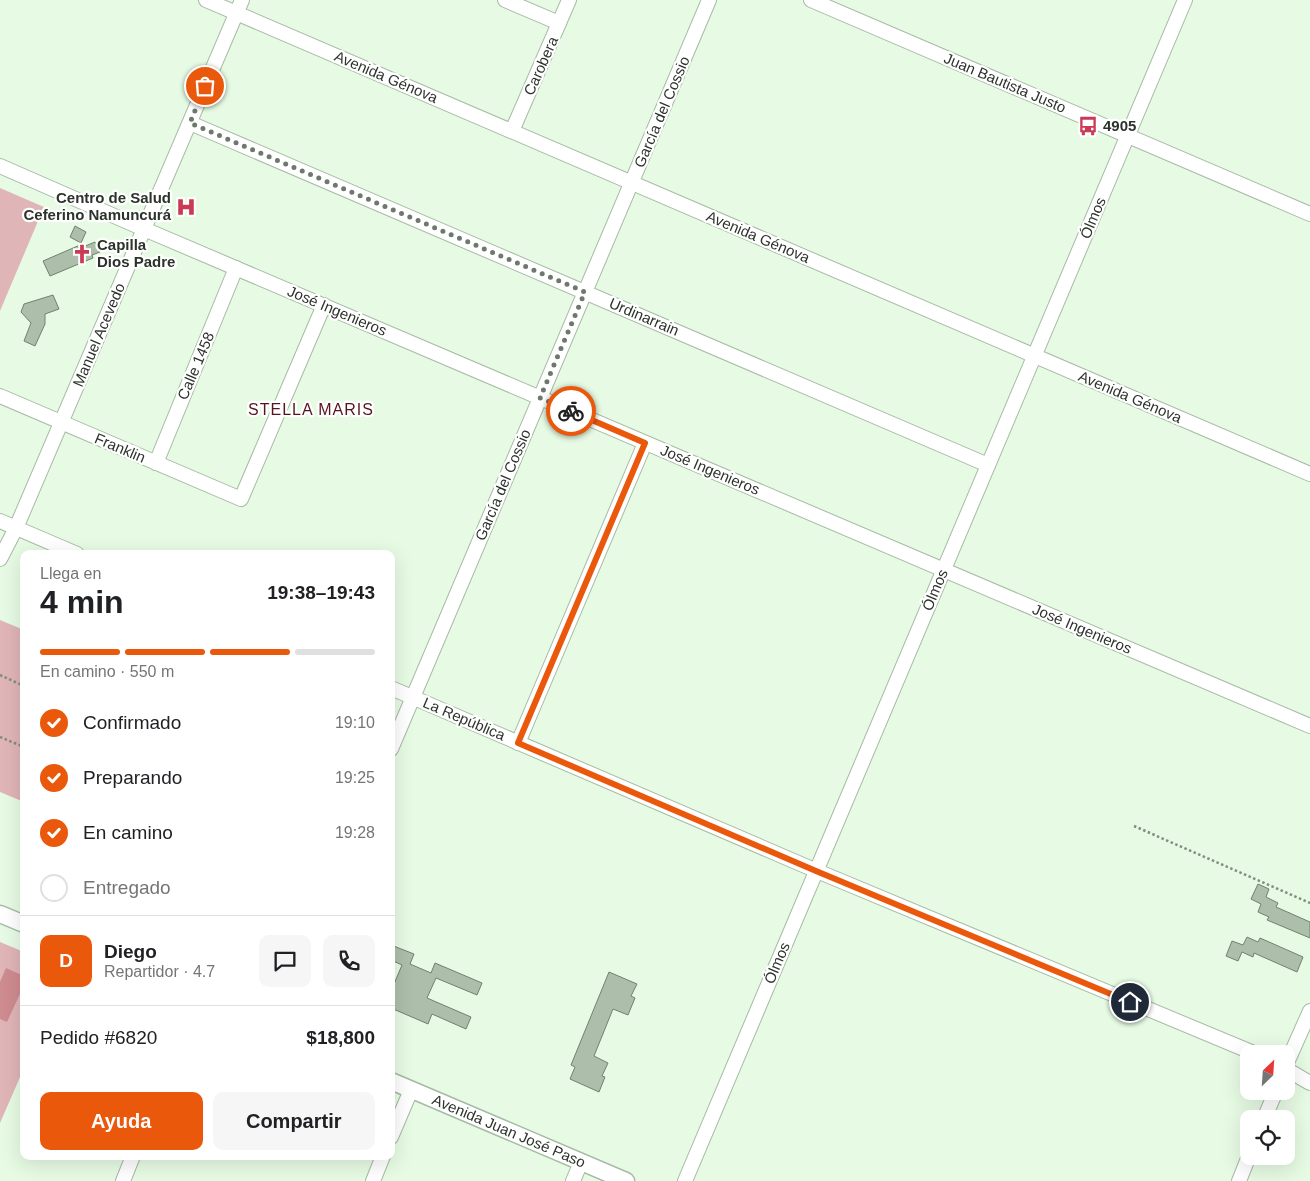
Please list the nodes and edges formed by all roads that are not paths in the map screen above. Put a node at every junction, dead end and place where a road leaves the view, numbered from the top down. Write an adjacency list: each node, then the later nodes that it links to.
1 (206, 0): 8 (street, Avenida Génova)
2 (242, 0): 8 (street, Manuel Acevedo)
3 (505, 0): 9 (street)
4 (569, 0): 9 (street, Carobera)
5 (710, 0): 14 (street, García del Cossio)
6 (811, 0): 12 (street, Juan Bautista Justo)
7 (1185, 0): 12 (street, Ólmos)
8 (236, 13): 10 (street, Manuel Acevedo); 11 (street, Avenida Génova)
9 (559, 23): 11 (street, Carobera)
10 (190, 123): 16 (street, Manuel Acevedo); 18 (street, Urdinarrain)
11 (512, 131): 14 (street, Avenida Génova)
12 (1128, 136): 15 (street, Juan Bautista Justo); 20 (street, Ólmos)
13 (0, 166): 16 (street, José Ingenieros)
14 (632, 183): 18 (street, García del Cossio); 20 (street, Avenida Génova)
15 (1310, 214)
16 (144, 229): 17 (street, José Ingenieros); 23 (street, Manuel Acevedo)
17 (236, 268): 19 (street, José Ingenieros); 25 (street, Calle 1458)
18 (585, 292): 22 (street, García del Cossio); 26 (street, Urdinarrain)
19 (324, 305): 22 (street, José Ingenieros); 25 (street, Franklin)
20 (1034, 356): 26 (street, Ólmos); 27 (street, Avenida Génova)
21 (0, 396): 23 (street, Franklin)
22 (540, 398): 24 (street, José Ingenieros); 34 (street, García del Cossio)
23 (61, 423): 25 (street, Franklin); 29 (street, Manuel Acevedo)
24 (645, 443): 32 (street, José Ingenieros); 37 (street)
25 (156, 463)
26 (988, 465): 32 (street, Ólmos)
27 (1310, 474)
28 (0, 521): 29 (street)
29 (16, 528): 30 (street); 31 (street, Manuel Acevedo)
30 (68, 550)
31 (0, 559)
32 (944, 570): 35 (street, José Ingenieros); 38 (street, Ólmos)
33 (395, 690): 34 (street, La República)
34 (413, 698): 36 (street, García del Cossio); 37 (street, La República)
35 (1310, 726)
36 (395, 740)
37 (518, 743): 38 (street, La República)
38 (816, 871): 43 (street, La República); 57 (street, Ólmos)
39 (0, 914): 40 (main road)
40 (20, 922)
41 (1310, 1011): 42 (street)
42 (1295, 1045)
43 (1240, 1047)
44 (1295, 1074): 45 (street)
45 (1310, 1082)
46 (395, 1083): 47 (main road, Avenida Juan José Paso)
47 (412, 1090): 48 (street); 51 (main road, Avenida Juan José Paso)
48 (395, 1129)
49 (131, 1160): 53 (street)
50 (381, 1160): 54 (street)
51 (581, 1162): 55 (street); 56 (main road, Avenida Juan José Paso)
52 (1245, 1165): 58 (street)
53 (123, 1181)
54 (373, 1181)
55 (573, 1181)
56 (626, 1181)
57 (685, 1181)
58 (1239, 1181)

